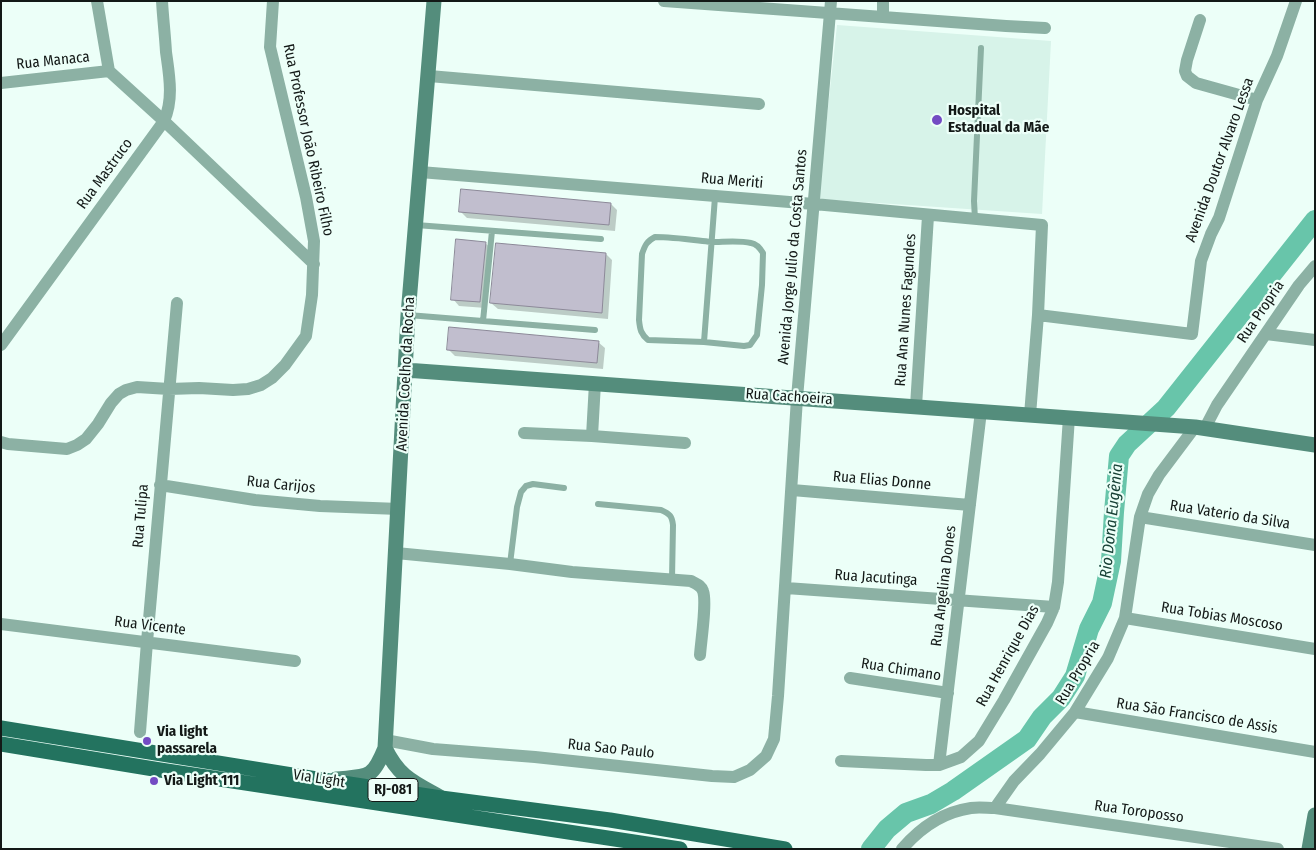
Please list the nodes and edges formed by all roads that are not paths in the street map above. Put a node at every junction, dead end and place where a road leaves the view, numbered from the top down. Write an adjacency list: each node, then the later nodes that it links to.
1 (97, 1): 13 (street)
2 (162, 1): 18 (street, Rua Mastruco)
3 (273, 1): 28 (street, Rua Professor João Ribeiro Filho)
4 (434, 1): 14 (main road, Avenida Coelho da Rocha)
5 (664, 1): 8 (street)
6 (883, 1): 9 (street)
7 (1296, 1): 16 (street, Avenida Doutor Alvaro Lessa)
8 (831, 7): 9 (street); 21 (street, Avenida Jorge Julio da Costa Santos)
9 (882, 17): 11 (street)
10 (1200, 20): 16 (street)
11 (1045, 28)
12 (981, 48): 23 (lane)
13 (109, 71): 15 (street, Rua Manaca); 18 (street)
14 (429, 76): 17 (street); 19 (main road, Avenida Coelho da Rocha)
15 (1, 83)
16 (1257, 100): 32 (street, Avenida Doutor Alvaro Lessa)
17 (759, 104)
18 (164, 121): 28 (street); 38 (street, Rua Mastruco)
19 (420, 172): 20 (street, Rua Meriti); 24 (main road, Avenida Coelho da Rocha)
20 (715, 196): 21 (street, Rua Meriti); 27 (lane)
21 (814, 204): 22 (street, Rua Meriti); 42 (street, Avenida Jorge Julio da Costa Santos)
22 (928, 216): 23 (street, Rua Meriti); 43 (street, Rua Ana Nunes Fagundes)
23 (975, 220): 32 (street, Rua Meriti)
24 (415, 225): 25 (lane); 31 (main road, Avenida Coelho da Rocha)
25 (492, 231): 26 (lane); 33 (lane)
26 (602, 239)
27 (711, 242): 37 (lane); 37 (lane); 37 (lane)
28 (314, 264): 41 (street, Rua Professor João Ribeiro Filho)
29 (1315, 266): 35 (street, Rua Propria)
30 (177, 303): 41 (street, Rua Tulipa)
31 (408, 315): 33 (lane); 39 (main road, Avenida Coelho da Rocha)
32 (1038, 315): 45 (street)
33 (483, 321): 34 (lane)
34 (595, 330)
35 (1266, 334): 36 (street); 47 (street, Rua Propria)
36 (1315, 340)
37 (704, 342)
38 (1, 345)
39 (405, 370): 40 (main road, Rua Cachoeira); 58 (main road, Avenida Coelho da Rocha)
40 (595, 384): 42 (main road, Rua Cachoeira); 49 (street)
41 (169, 389): 50 (street); 53 (street, Rua Tulipa)
42 (797, 398): 43 (main road, Rua Cachoeira); 55 (street, Avenida Jorge Julio da Costa Santos)
43 (916, 406): 44 (main road, Rua Cachoeira)
44 (981, 411): 45 (main road, Rua Cachoeira); 57 (street, Rua Angelina Dones)
45 (1030, 415): 46 (main road, Rua Cachoeira)
46 (1069, 417): 47 (main road, Rua Cachoeira); 66 (street, Rua Henrique Dias)
47 (1200, 428): 52 (main road, Rua Cachoeira); 59 (street, Rua Propria)
48 (524, 433): 49 (street)
49 (592, 436): 51 (street)
50 (1, 442)
51 (685, 443)
52 (1315, 445)
53 (160, 485): 58 (street, Rua Carijos); 69 (street, Rua Tulipa)
54 (564, 488): 62 (lane)
55 (792, 490): 57 (street, Rua Elias Donne); 64 (street, Avenida Jorge Julio da Costa Santos)
56 (598, 504): 63 (lane)
57 (970, 505): 65 (street, Rua Angelina Dones)
58 (399, 509): 61 (main road, Avenida Coelho da Rocha)
59 (1140, 517): 60 (street, Rua Vaterio da Silva); 67 (street, Rua Propria)
60 (1315, 545)
61 (396, 553): 62 (street); 80 (main road, Avenida Coelho da Rocha)
62 (510, 564): 63 (street)
63 (672, 579): 71 (street)
64 (786, 588): 65 (street, Rua Jacutinga); 75 (street, Avenida Jorge Julio da Costa Santos)
65 (959, 601): 66 (street, Rua Jacutinga); 74 (street, Rua Angelina Dones)
66 (1054, 607): 83 (street, Rua Henrique Dias)
67 (1125, 618): 70 (street, Rua Tobias Moscoso); 76 (street, Rua Propria)
68 (1, 624): 69 (street, Rua Vicente)
69 (147, 642): 72 (street, Rua Vicente); 78 (street, Rua Tulipa)
70 (1315, 649)
71 (700, 655)
72 (295, 661)
73 (850, 678): 74 (street, Rua Chimano)
74 (948, 693): 83 (street, Rua Angelina Dones)
75 (778, 696): 80 (street, Rua Sao Paulo)
76 (1075, 712): 81 (street, Rua São Francisco de Assis); 86 (street, Rua Propria)
77 (1, 728): 84 (main road, Via Light / RJ-081)
78 (140, 732)
79 (1, 744): 88 (main road, Via Light / RJ-081)
80 (385, 744): 84 (main road, Avenida Coelho da Rocha); 85 (main road)
81 (1315, 752)
82 (841, 761): 83 (street)
83 (939, 765)
84 (323, 780): 85 (main road, Via Light / RJ-081)
85 (440, 798): 89 (main road, Via Light / RJ-081)
86 (995, 808): 90 (street, Rua Toroposso); 91 (street, Rua Toroposso)
87 (1315, 814): 92 (main road)
88 (680, 849)
89 (785, 849)
90 (902, 849)
91 (1278, 849)
92 (1309, 849)

